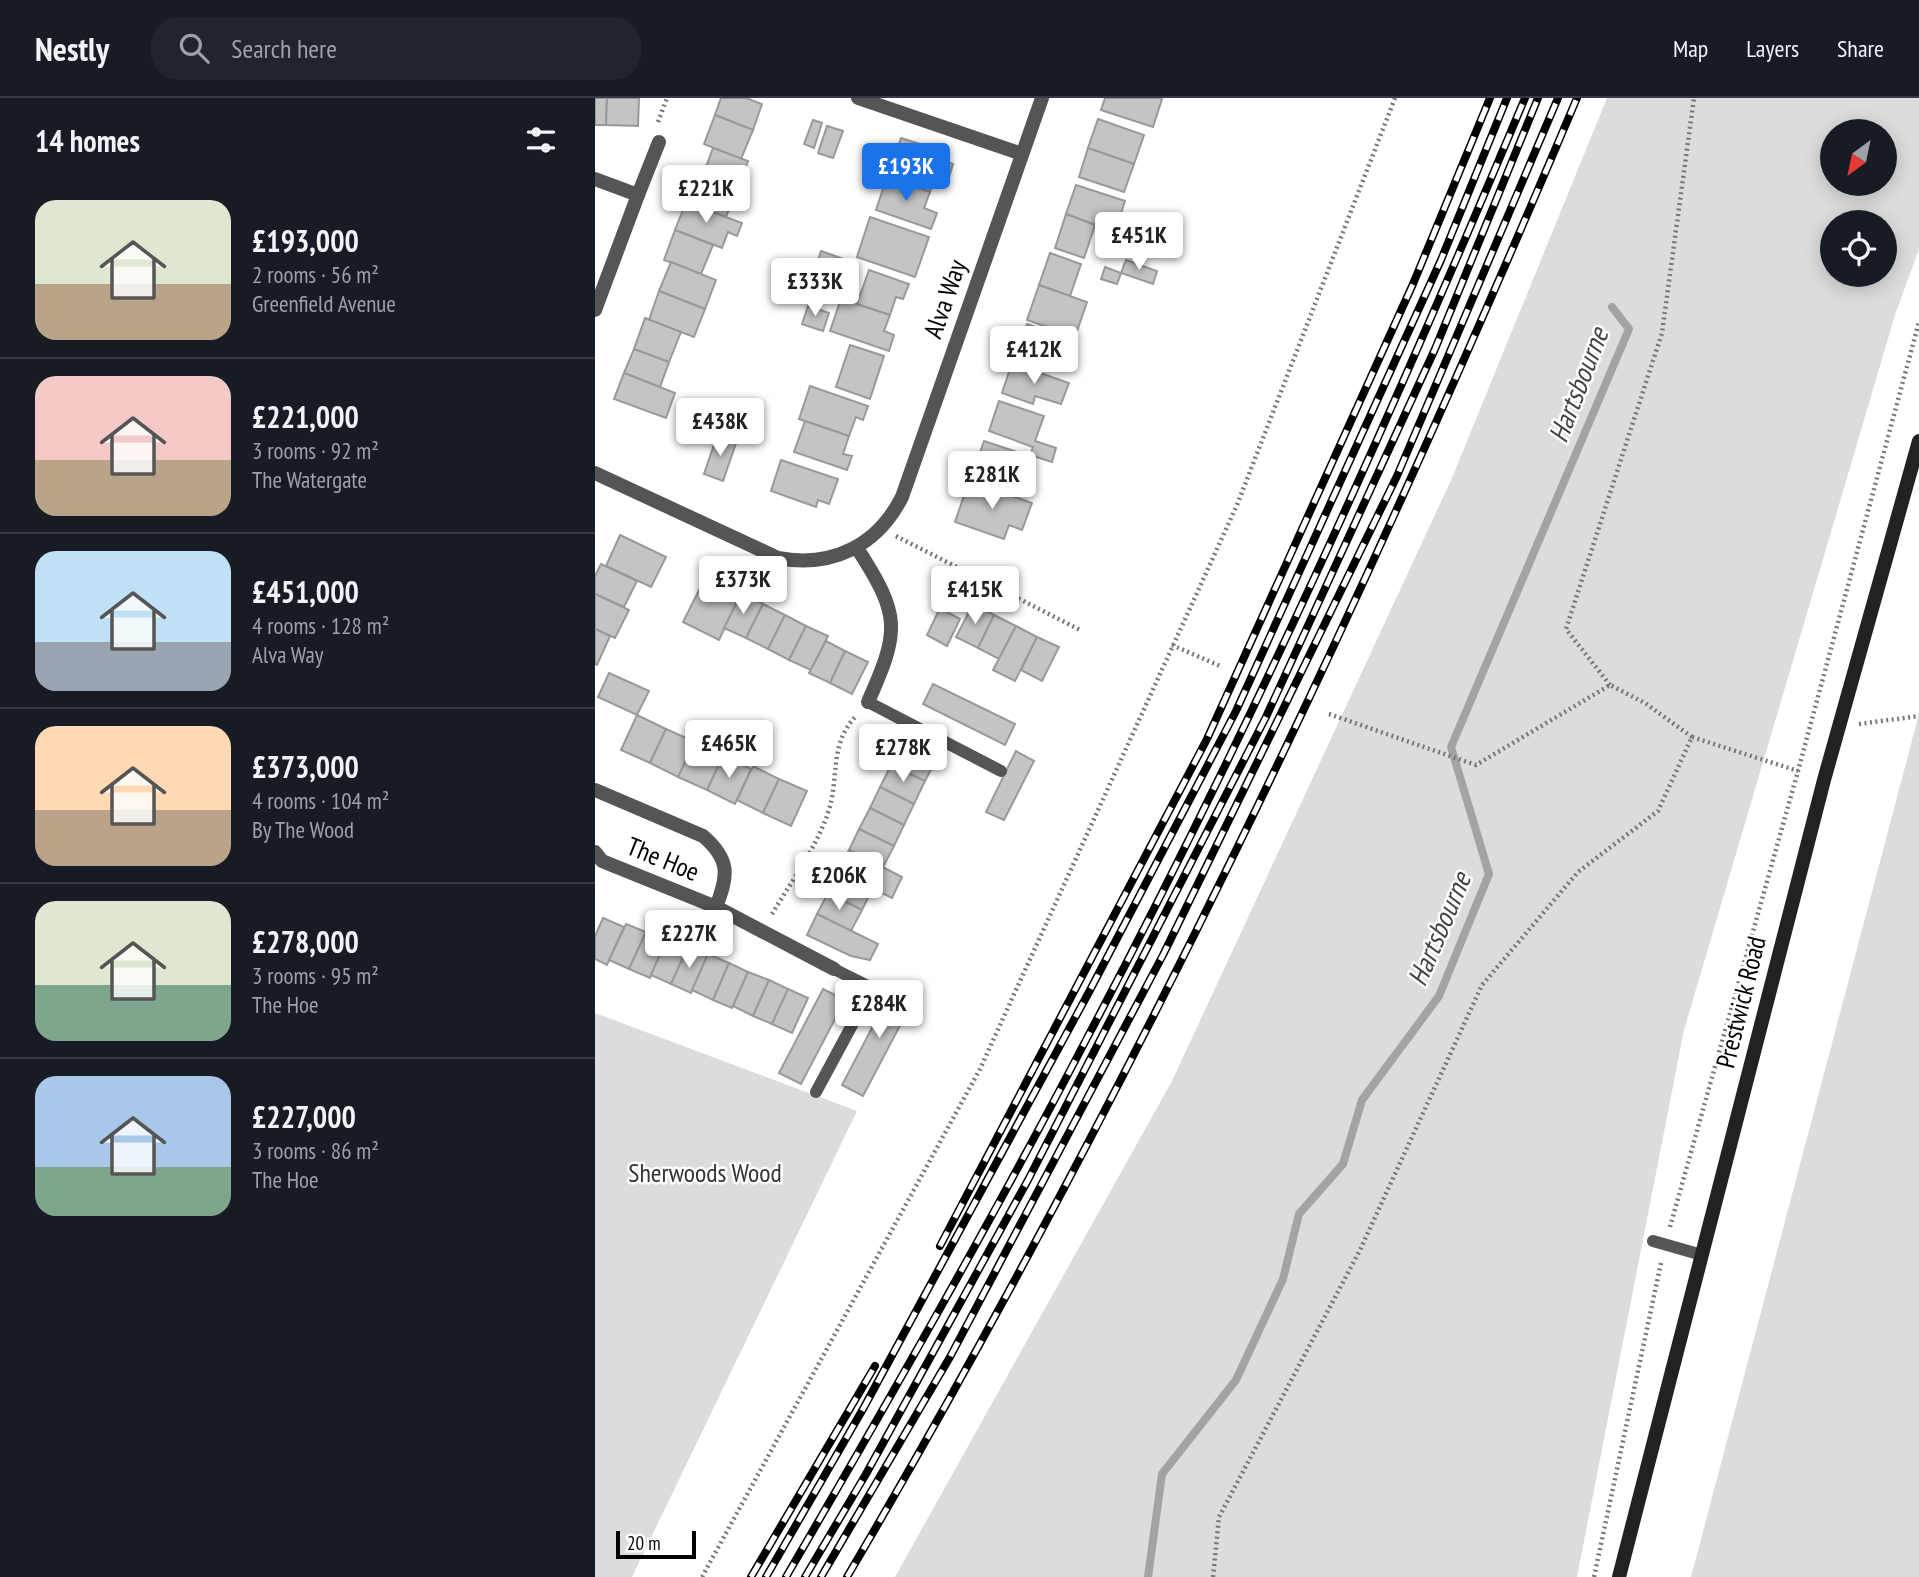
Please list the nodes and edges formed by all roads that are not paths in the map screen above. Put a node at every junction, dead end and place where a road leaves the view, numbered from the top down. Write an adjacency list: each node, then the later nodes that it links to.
1 (858, 98): 4 (street)
2 (1042, 98): 4 (street, Alva Way)
3 (660, 142): 6 (street)
4 (1022, 154): 10 (street, Alva Way)
5 (595, 179): 6 (street)
6 (638, 195): 7 (street)
7 (595, 310)
8 (1919, 442): 19 (main road, Prestwick Road)
9 (596, 475): 10 (street, Alva Way)
10 (857, 548): 11 (street)
11 (868, 702): 12 (lane)
12 (1001, 771)
13 (595, 790): 15 (street, The Hoe)
14 (595, 852): 15 (street, The Hoe)
15 (716, 907): 16 (street, The Hoe)
16 (834, 969): 17 (lane)
17 (816, 1092)
18 (1659, 1243): 19 (lane)
19 (1702, 1255): 20 (main road, Prestwick Road)
20 (1619, 1577)

